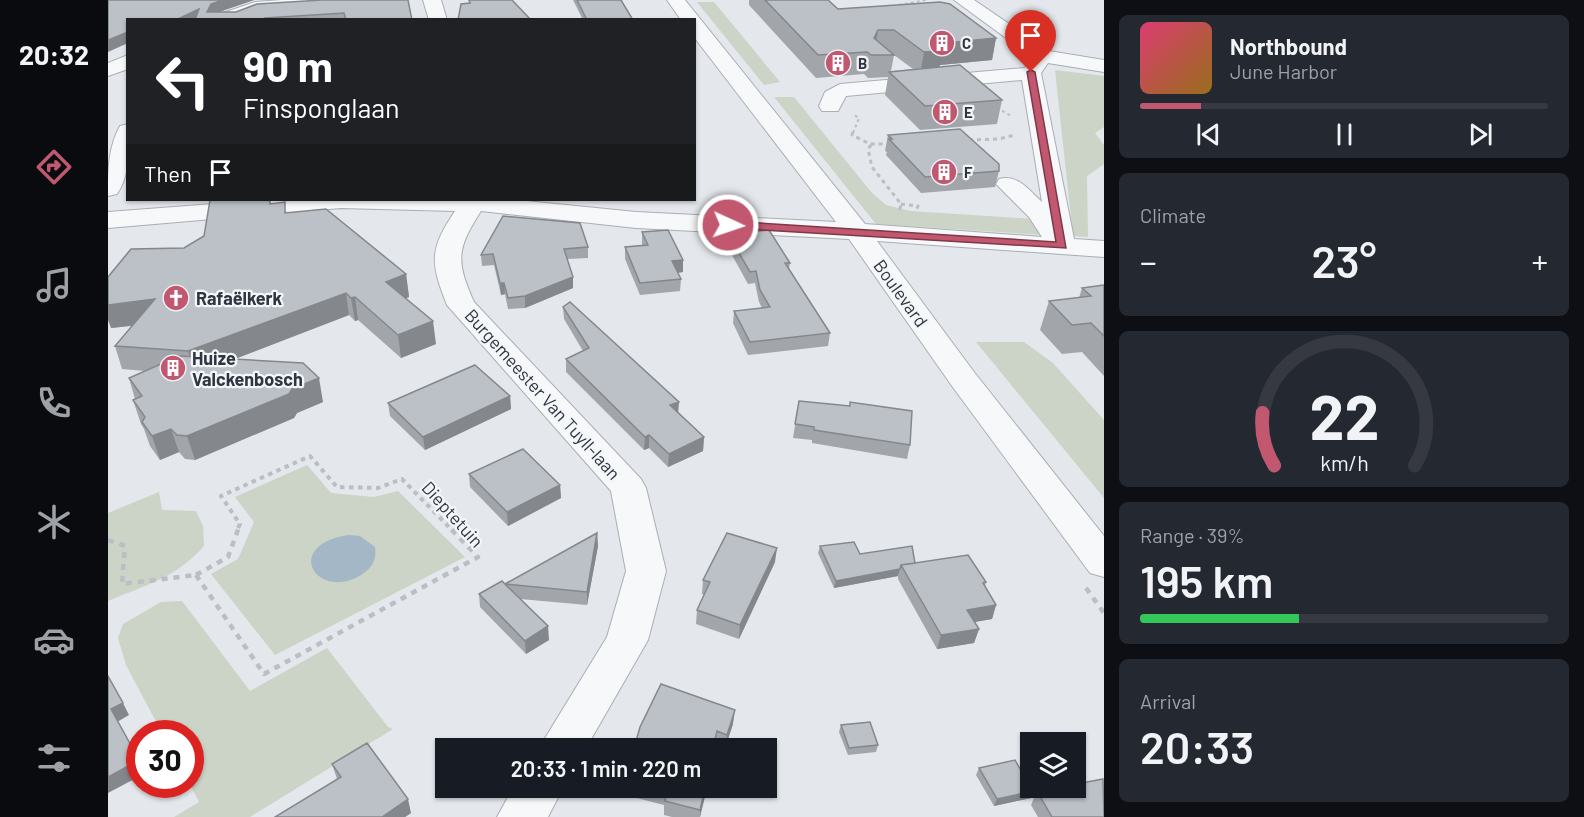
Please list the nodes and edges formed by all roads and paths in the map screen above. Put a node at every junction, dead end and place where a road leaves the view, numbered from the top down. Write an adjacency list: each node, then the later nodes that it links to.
1 (363, 0): 7 (street)
2 (432, 0): 8 (street)
3 (676, 0): 9 (street)
4 (926, 0): 6 (path)
5 (963, 0): 17 (street)
6 (892, 8)
7 (225, 18)
8 (437, 18)
9 (690, 18)
10 (696, 27): 35 (street, Boulevard)
11 (1104, 50): 14 (street)
12 (108, 54): 13 (street)
13 (126, 58)
14 (1067, 58): 17 (street); 18 (street)
15 (126, 60): 19 (street)
16 (890, 64): 20 (street)
17 (1037, 64): 20 (street); 21 (street)
18 (1104, 66)
19 (108, 70)
20 (914, 82): 22 (street)
21 (1036, 101): 24 (path); 36 (street)
22 (830, 106)
23 (849, 112): 29 (path)
24 (1019, 122)
25 (1021, 129): 27 (path)
26 (126, 137): 31 (street)
27 (964, 139)
28 (893, 143): 29 (path)
29 (872, 145): 33 (path)
30 (1008, 184): 36 (street)
31 (108, 189)
32 (483, 203): 34 (street); 35 (street); 41 (street, Burgemeester Van Tuyll-laan)
33 (900, 204): 33 (path)
34 (108, 220)
35 (858, 234): 36 (street); 39 (street, Boulevard)
36 (1062, 246): 37 (street)
37 (1104, 249)
38 (108, 540): 40 (path, Dieptetuin)
39 (1104, 563)
40 (196, 575): 40 (path, Dieptetuin)
41 (568, 738)
42 (533, 798): 43 (street)
43 (521, 817)

